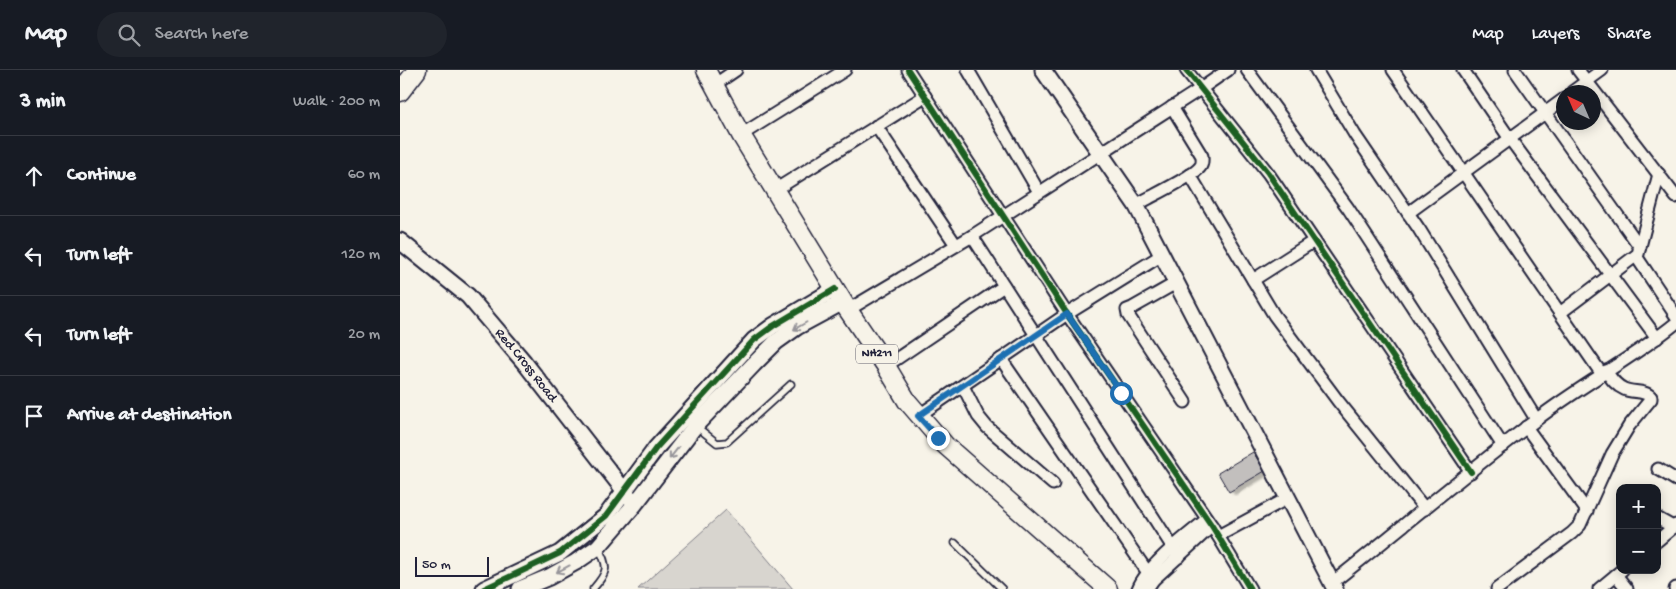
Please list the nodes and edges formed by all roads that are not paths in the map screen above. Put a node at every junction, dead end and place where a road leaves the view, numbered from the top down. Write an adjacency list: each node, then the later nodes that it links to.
1 (417, 70): 20 (main road)
2 (736, 70): 16 (street)
3 (845, 70): 26 (street)
4 (908, 70): 21 (street)
5 (968, 70): 33 (street)
6 (1044, 70): 28 (street)
7 (1186, 70): 19 (street)
8 (1228, 70): 19 (street)
9 (1247, 70): 65 (street)
10 (1316, 70): 36 (street)
11 (1393, 70): 29 (street)
12 (1463, 70): 27 (street)
13 (1515, 70): 24 (street)
14 (1578, 70): 17 (street)
15 (1602, 70): 17 (street)
16 (710, 77): 26 (main road, NH211)
17 (1588, 81): 18 (street); 30 (street)
18 (1582, 85)
19 (1202, 88): 23 (street); 40 (street)
20 (400, 92)
21 (925, 96): 25 (street); 37 (street)
22 (1556, 105): 24 (street)
23 (1172, 107): 28 (street); 31 (street)
24 (1546, 113): 27 (street); 42 (street)
25 (876, 126): 32 (street); 41 (street)
26 (741, 135): 32 (main road, NH211)
27 (1510, 139): 29 (street); 44 (street)
28 (1100, 153): 33 (street); 35 (street)
29 (1463, 173): 36 (street); 49 (street)
30 (1659, 174): 34 (street); 42 (street)
31 (1190, 175): 35 (street); 45 (street)
32 (775, 190): 48 (main road, NH211)
33 (1039, 192): 37 (street)
34 (1676, 197)
35 (1136, 205): 43 (street)
36 (1408, 213): 62 (street)
37 (1003, 215): 38 (street); 50 (street)
38 (972, 236): 41 (street); 47 (street)
39 (400, 241): 70 (street, Red Cross Road)
40 (1314, 241): 45 (street); 67 (street)
41 (956, 245): 48 (street)
42 (1638, 252): 44 (street); 51 (street)
43 (1162, 255): 46 (street); 50 (street)
44 (1611, 276): 49 (street); 54 (street)
45 (1253, 280): 73 (street)
46 (1176, 283): 60 (street); 71 (street)
47 (1004, 286): 53 (street); 56 (street)
48 (842, 300): 56 (main road, NH211); 63 (street, one-way to 63); 70 (street)
49 (1560, 313): 57 (street)
50 (1067, 314): 53 (street); 76 (street)
51 (1676, 316)
52 (1676, 323): 54 (street)
53 (1035, 336): 55 (street); 82 (street)
54 (1657, 338): 57 (street)
55 (1001, 359): 59 (street); 85 (street)
56 (886, 366): 61 (main road, NH211)
57 (1604, 372): 62 (street); 74 (street)
58 (791, 384): 63 (lane)
59 (963, 386): 61 (street); 69 (street)
60 (1185, 402)
61 (918, 416): 87 (main road, NH211)
62 (1536, 419): 64 (street)
63 (695, 426): 72 (street, one-way to 72)
64 (1526, 427): 65 (street); 74 (street)
65 (1503, 446): 67 (street)
66 (1658, 469): 68 (street)
67 (1471, 472): 73 (street)
68 (1676, 480)
69 (1053, 484)
70 (625, 492): 72 (street, Red Cross Road); 88 (street)
71 (1288, 498): 78 (street); 86 (street)
72 (635, 504): 81 (street)
73 (1425, 509): 86 (street)
74 (1587, 511): 94 (street)
75 (1661, 520): 77 (street)
76 (1209, 522): 78 (street); 82 (street)
77 (1675, 526): 79 (street)
78 (1218, 536): 93 (street)
79 (1661, 538)
80 (955, 543): 91 (lane)
81 (598, 547): 89 (street, one-way to 89); 90 (lane)
82 (1175, 553): 85 (street)
83 (1618, 574): 95 (street)
84 (1620, 574): 96 (street)
85 (1149, 581): 92 (street)
86 (1334, 586)
87 (1106, 588)
88 (484, 589)
89 (520, 589)
90 (593, 589)
91 (1002, 589)
92 (1138, 589)
93 (1250, 589)
94 (1497, 589)
95 (1599, 589)
96 (1627, 589)

